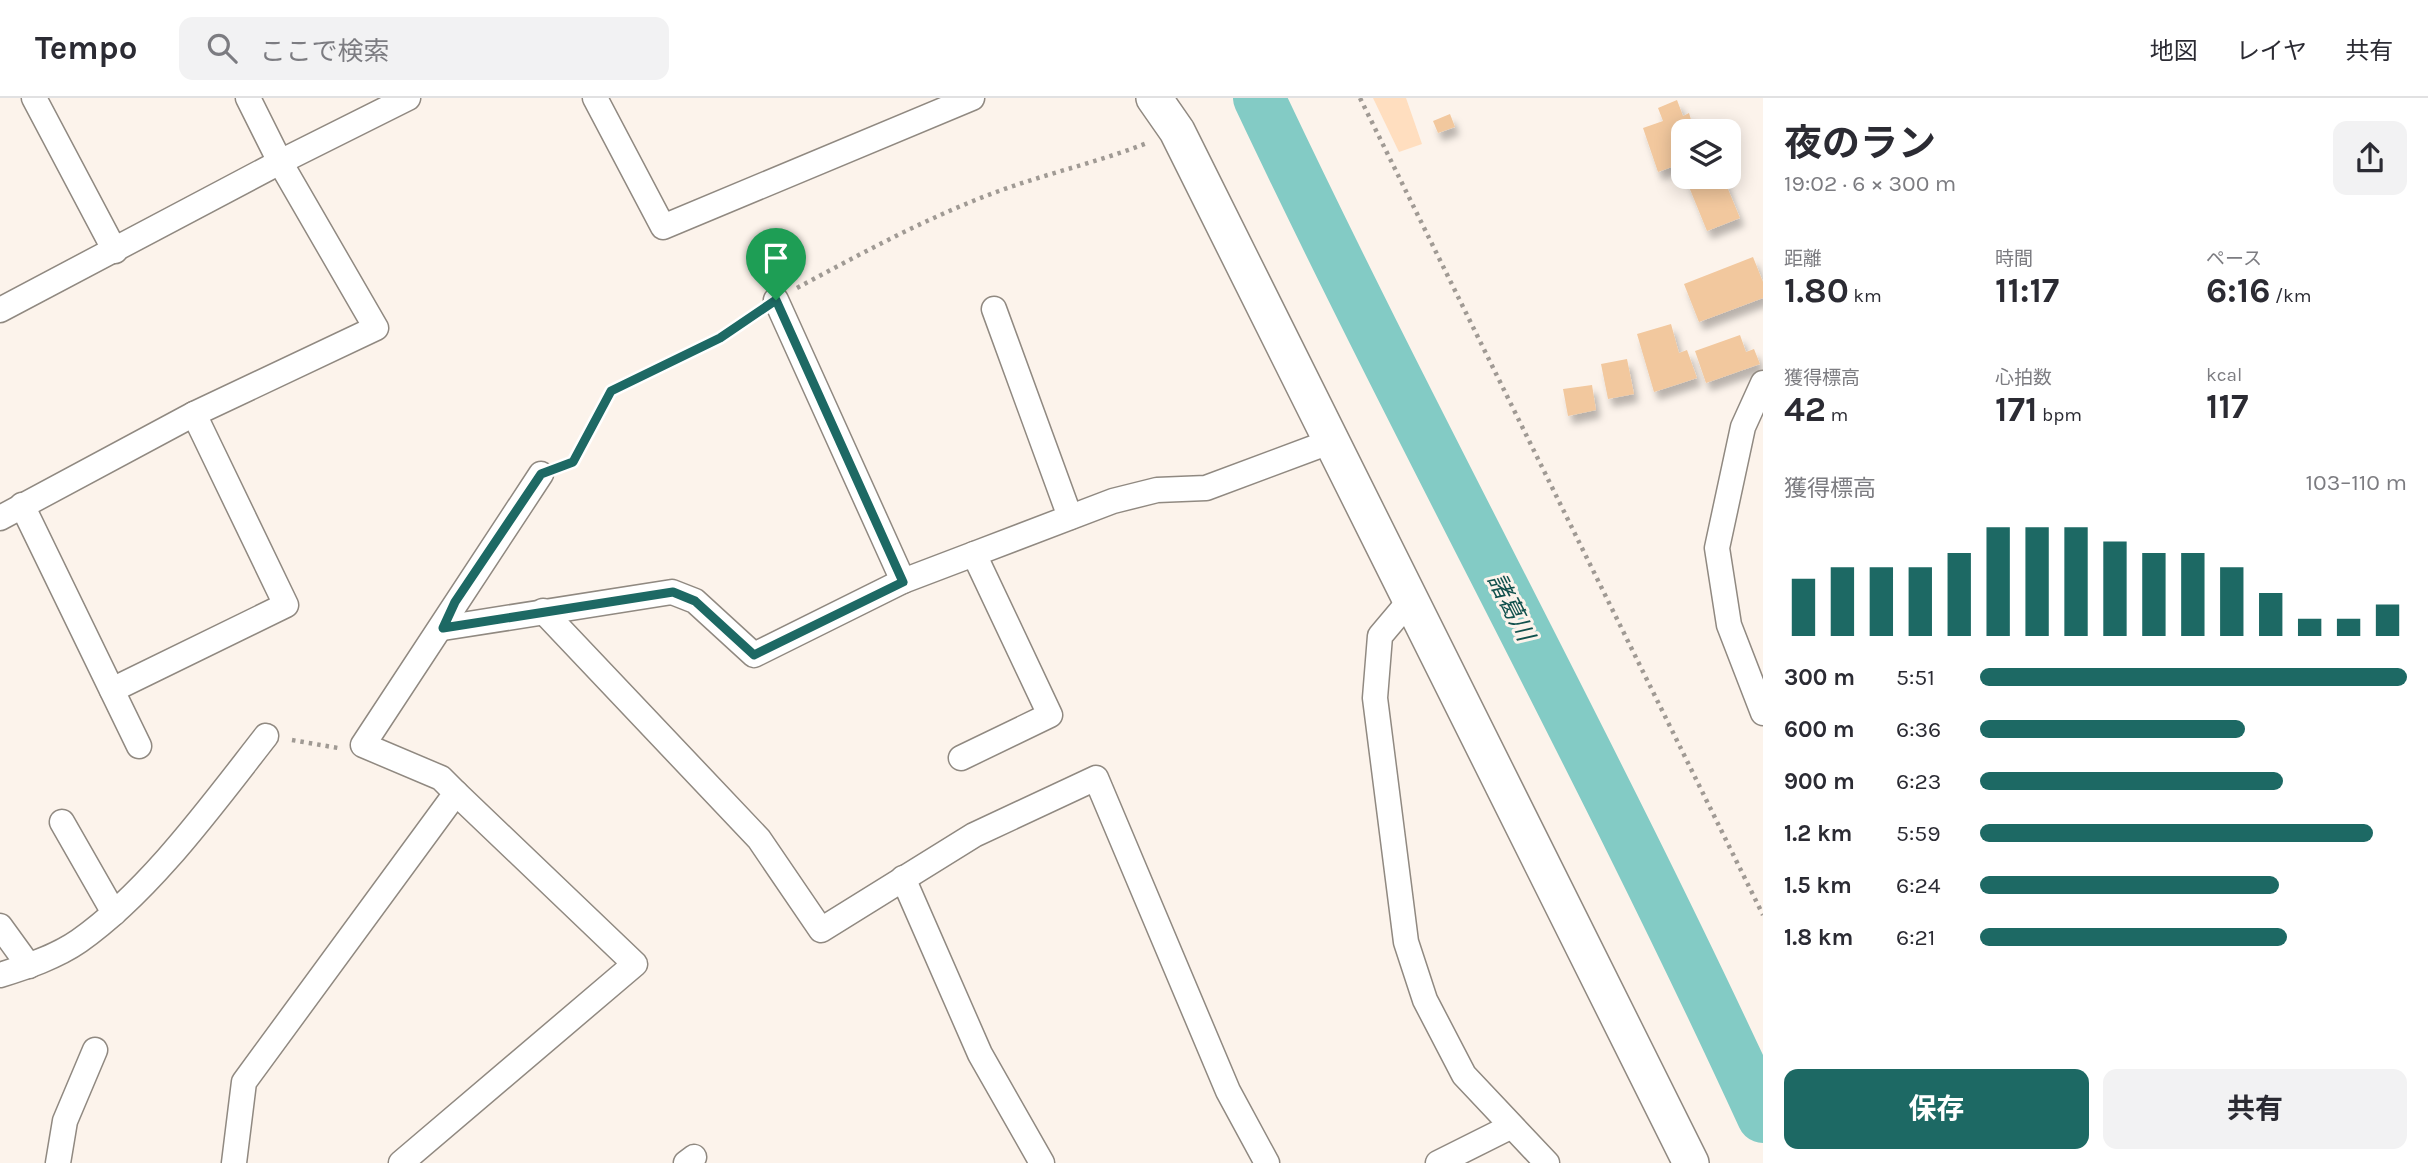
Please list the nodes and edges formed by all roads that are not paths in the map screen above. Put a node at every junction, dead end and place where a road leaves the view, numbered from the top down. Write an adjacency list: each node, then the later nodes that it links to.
1 (34, 98): 8 (street)
2 (248, 98): 7 (street)
3 (408, 98): 7 (street)
4 (595, 98): 5 (street)
5 (972, 98)
6 (1154, 98): 14 (street)
7 (280, 162): 8 (street); 13 (street)
8 (115, 251): 11 (street)
9 (776, 300): 20 (street)
10 (994, 309): 17 (street)
11 (0, 310)
12 (1763, 383): 25 (street)
13 (194, 414): 16 (street); 24 (street)
14 (1332, 441): 17 (street); 21 (street)
15 (541, 474): 23 (street)
16 (22, 505): 18 (street); 24 (street)
17 (1070, 517): 19 (street)
18 (0, 518)
19 (974, 554): 20 (street); 28 (street)
20 (903, 582): 22 (street)
21 (1412, 598): 37 (street); 45 (street)
22 (543, 611): 23 (street); 31 (street)
23 (443, 628): 29 (street)
24 (112, 690): 27 (street)
25 (1763, 713)
26 (266, 736): 32 (street)
27 (139, 747)
28 (961, 758)
29 (456, 793): 39 (street); 40 (street)
30 (62, 822): 32 (street)
31 (903, 878): 41 (street); 42 (street)
32 (114, 913): 34 (street)
33 (0, 926): 34 (street)
34 (29, 966): 35 (street)
35 (0, 975)
36 (95, 1050): 38 (street)
37 (1510, 1127): 43 (street); 44 (street)
38 (58, 1163)
39 (234, 1163)
40 (401, 1163)
41 (1042, 1163)
42 (1267, 1163)
43 (1438, 1163)
44 (1547, 1163)
45 (1691, 1163)

